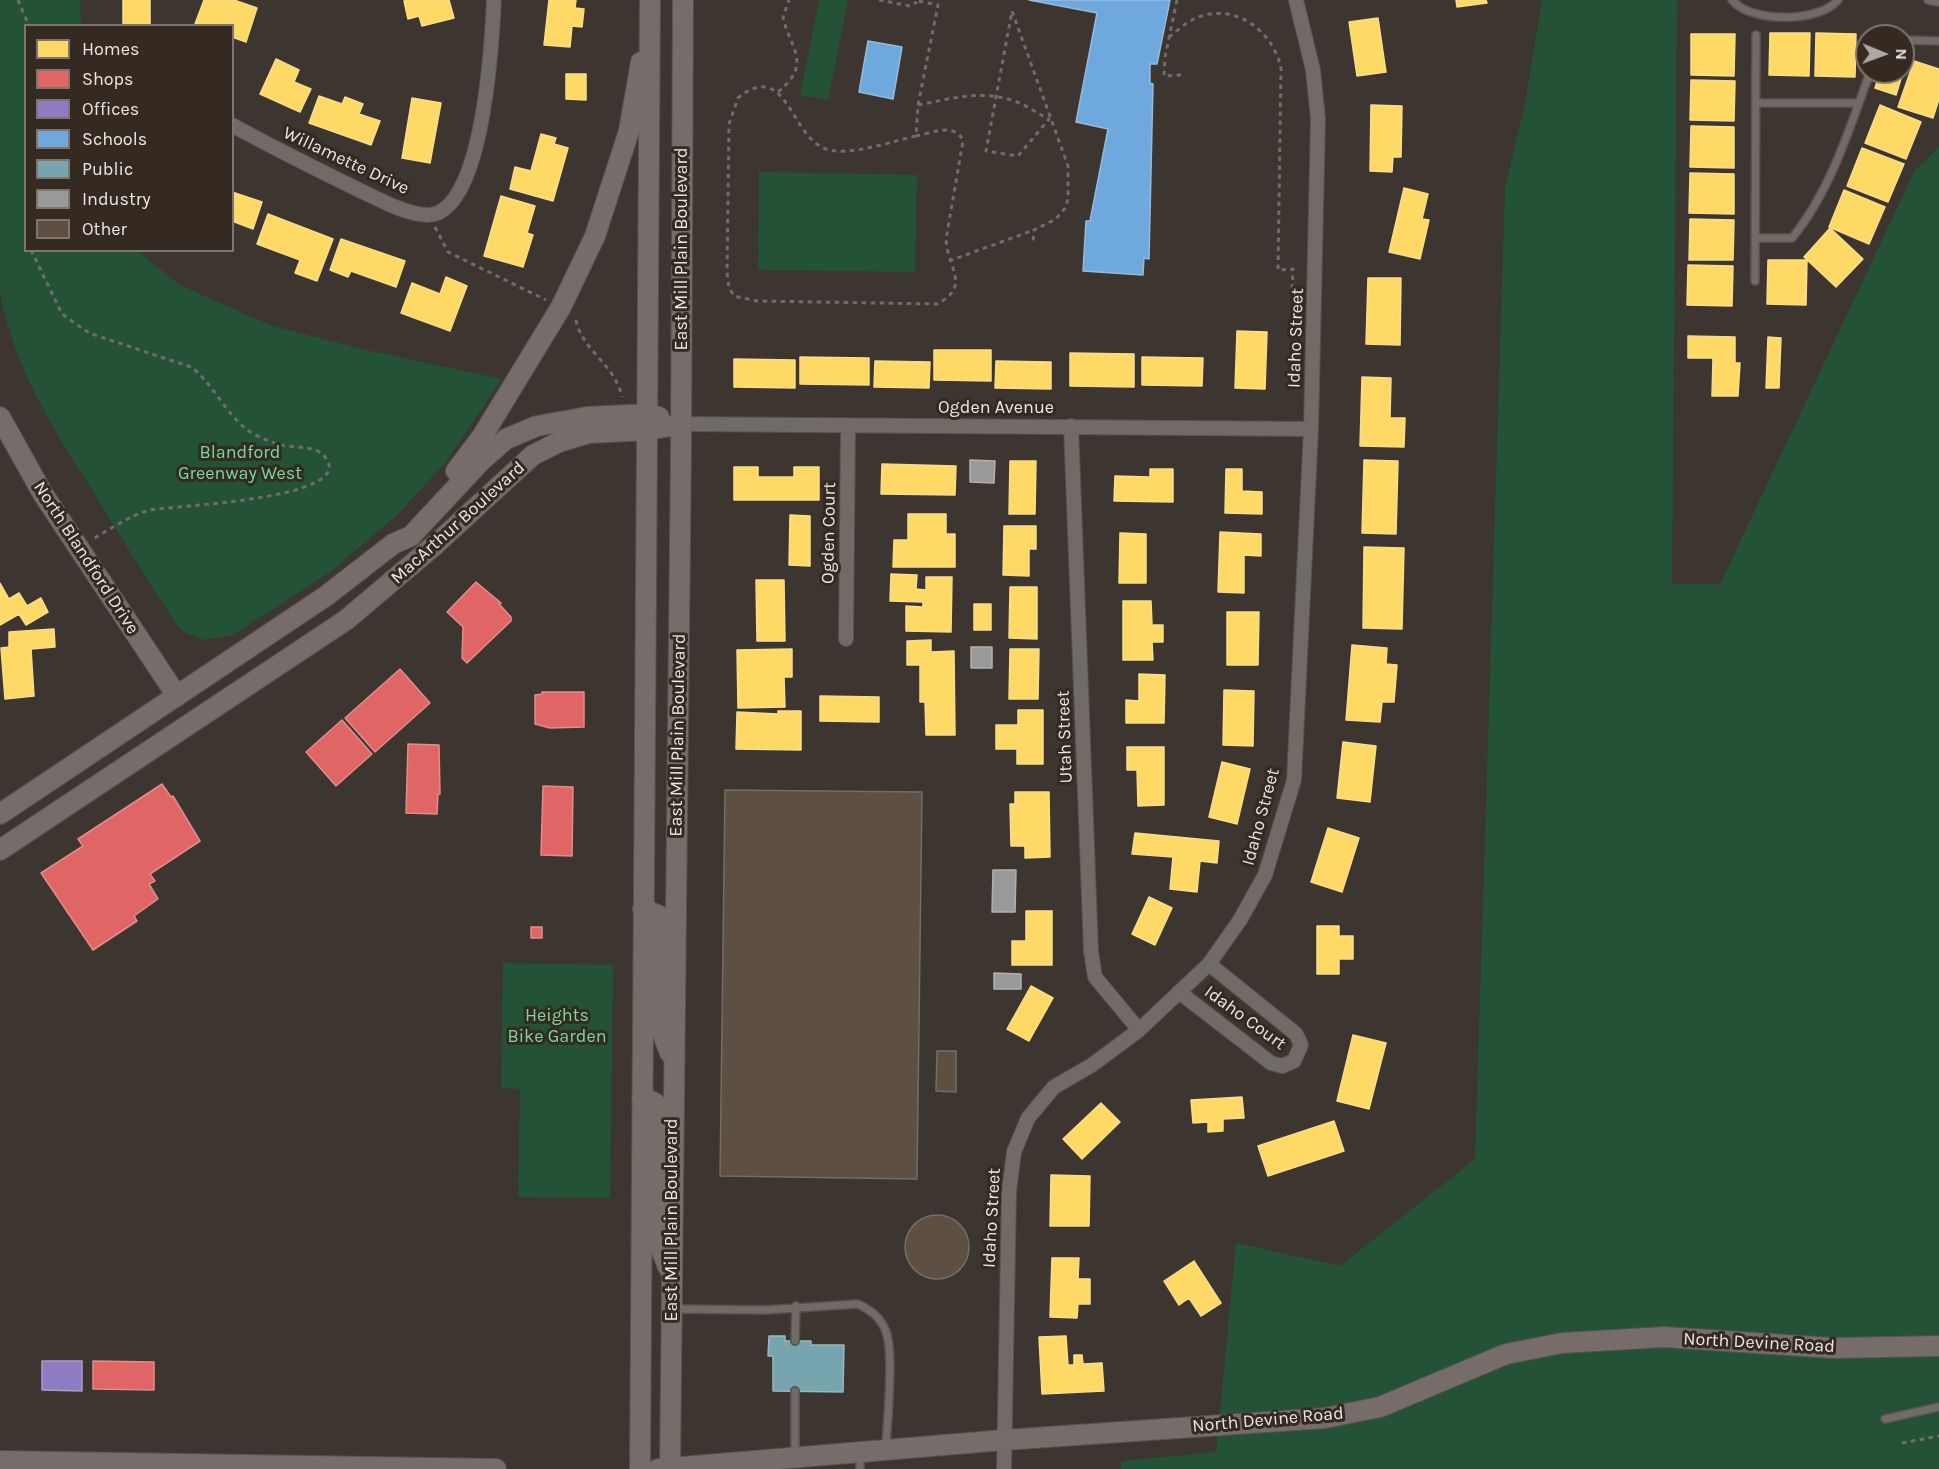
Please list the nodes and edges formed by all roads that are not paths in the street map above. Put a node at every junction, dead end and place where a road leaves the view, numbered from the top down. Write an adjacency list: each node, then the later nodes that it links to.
1 (494, 0): 15 (street, Willamette Drive)
2 (683, 0): 20 (street, East Mill Plain Boulevard)
3 (1296, 0): 23 (street, Idaho Street)
4 (1732, 0): 5 (lane)
5 (1838, 0)
6 (1928, 0): 7 (lane)
7 (1939, 2)
8 (650, 3): 19 (street, East Mill Plain Boulevard); 24 (street)
9 (1756, 35): 13 (lane)
10 (1915, 40): 11 (lane)
11 (1939, 41)
12 (1865, 84): 14 (lane)
13 (1756, 103): 14 (lane); 16 (lane)
14 (1858, 103): 16 (lane)
15 (234, 126)
16 (1756, 238): 17 (lane)
17 (1755, 281)
18 (0, 417): 26 (street, North Blandford Drive)
19 (648, 422): 20 (street, MacArthur Boulevard); 24 (street, MacArthur Boulevard); 28 (street, MacArthur Boulevard); 29 (street, East Mill Plain Boulevard)
20 (682, 424): 22 (street, Ogden Avenue); 33 (street, East Mill Plain Boulevard)
21 (1071, 426): 22 (street, Ogden Avenue); 23 (street, Ogden Avenue); 32 (street, Utah Street)
22 (848, 427): 25 (street, Ogden Court)
23 (1311, 429): 30 (street, Idaho Street)
24 (393, 544): 26 (street, MacArthur Boulevard)
25 (846, 639)
26 (177, 696): 27 (street, MacArthur Boulevard)
27 (0, 814)
28 (0, 850)
29 (643, 909): 33 (street); 34 (street, East Mill Plain Boulevard)
30 (1209, 964): 31 (street, Idaho Street); 31 (street, Idaho Court)
31 (1179, 992): 32 (street, Idaho Street)
32 (1139, 1030): 43 (street, Idaho Street)
33 (674, 1064): 35 (street, East Mill Plain Boulevard)
34 (642, 1097): 35 (street); 51 (street, East Mill Plain Boulevard)
35 (672, 1275): 37 (street, East Mill Plain Boulevard)
36 (796, 1306): 37 (lane); 38 (lane); 44 (lane)
37 (672, 1310): 52 (street, East Mill Plain Boulevard)
38 (795, 1341)
39 (1939, 1347): 43 (street, North Devine Road)
40 (795, 1391): 45 (lane)
41 (1939, 1407): 42 (lane)
42 (1885, 1419)
43 (1004, 1440): 44 (street, North Devine Road); 53 (street, Idaho Street)
44 (886, 1449): 46 (street, North Devine Road)
45 (795, 1456): 46 (street, North Devine Road); 48 (street, North Devine Road)
46 (860, 1460)
47 (0, 1461): 49 (street)
48 (731, 1465): 52 (street, North Devine Road)
49 (434, 1468): 50 (street)
50 (496, 1469)
51 (640, 1469)
52 (666, 1469)
53 (1004, 1469)

